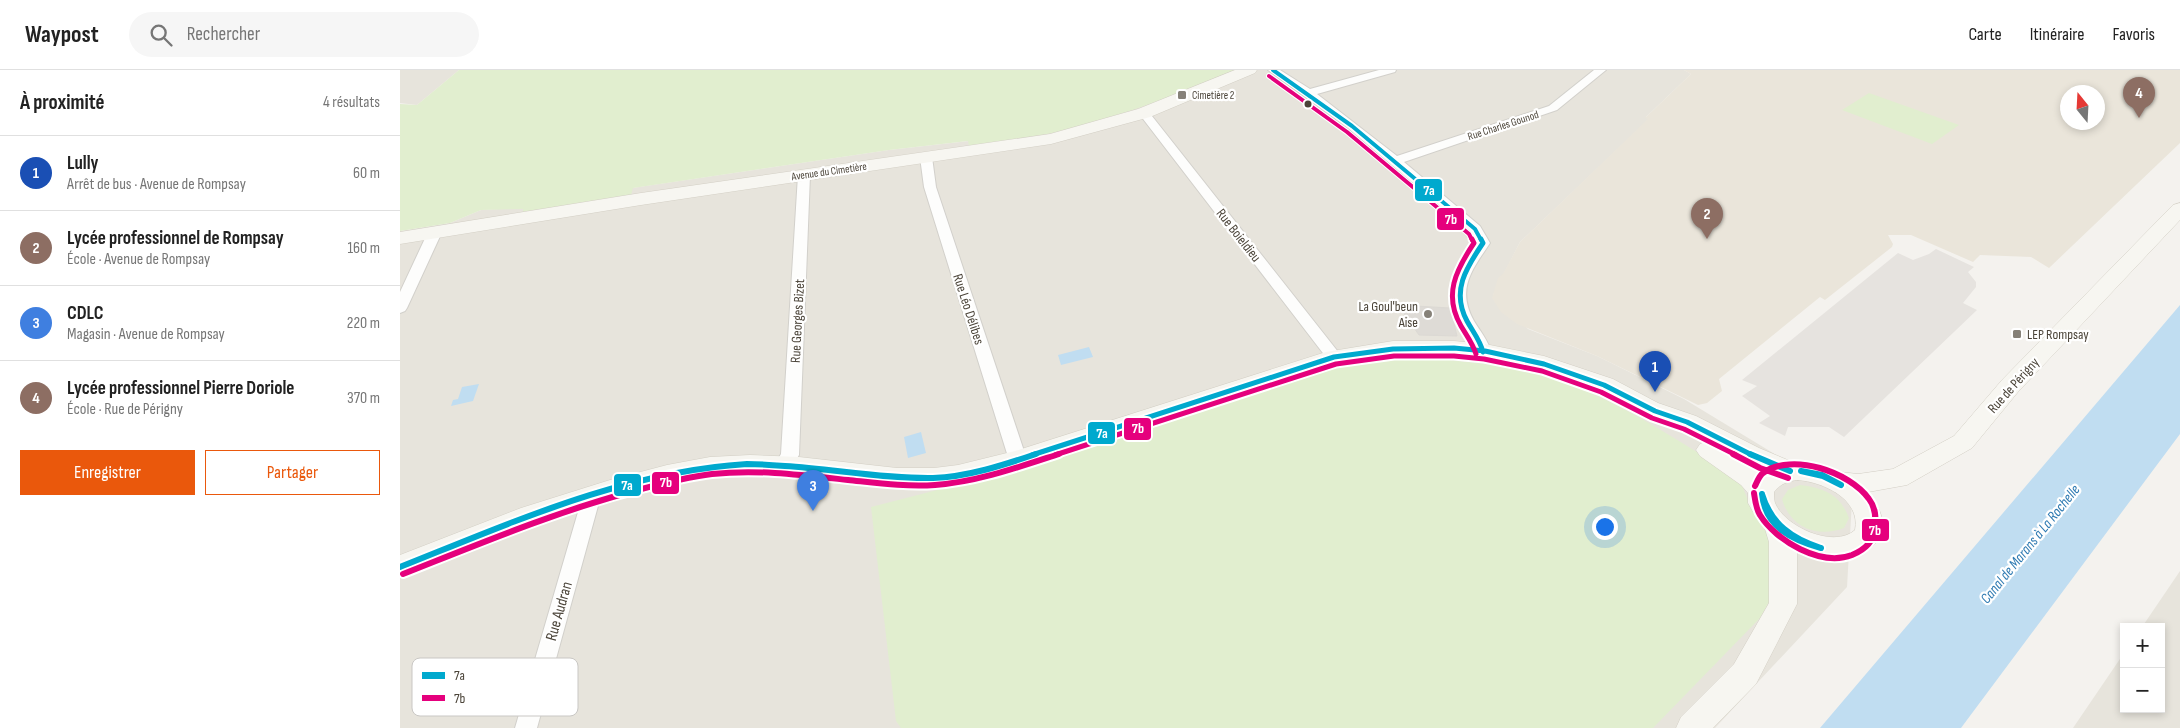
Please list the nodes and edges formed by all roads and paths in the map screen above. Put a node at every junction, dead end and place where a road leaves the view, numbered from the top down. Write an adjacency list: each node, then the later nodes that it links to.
1 (1249, 70): 6 (street, Avenue du Cimetière)
2 (1273, 70): 5 (street)
3 (1391, 70): 5 (street)
4 (1601, 70): 8 (street, Rue Charles Gounod)
5 (1310, 93): 8 (street)
6 (1144, 113): 7 (street, Avenue du Cimetière); 15 (street, Rue Boieldieu)
7 (926, 157): 9 (street, Avenue du Cimetière); 17 (street, Rue Léo Délibes)
8 (1396, 160): 14 (street)
9 (804, 175): 11 (street, Avenue du Cimetière); 18 (street, Rue Georges Bizet)
10 (2180, 209): 20 (street, Rue de Périgny)
11 (435, 232): 12 (street, Avenue du Cimetière); 13 (street)
12 (400, 238)
13 (400, 308)
14 (1483, 352): 15 (street); 16 (street)
15 (1334, 357): 17 (street)
16 (1655, 411): 19 (street); 21 (street)
17 (1018, 460): 18 (street)
18 (783, 466): 22 (street)
19 (1790, 471): 20 (street); 21 (street)
20 (1837, 481): 23 (street)
21 (1761, 491): 23 (street)
22 (592, 495): 24 (street); 25 (street, Rue Audran)
23 (1778, 528): 26 (street)
24 (400, 567)
25 (546, 658)
26 (1692, 728)

